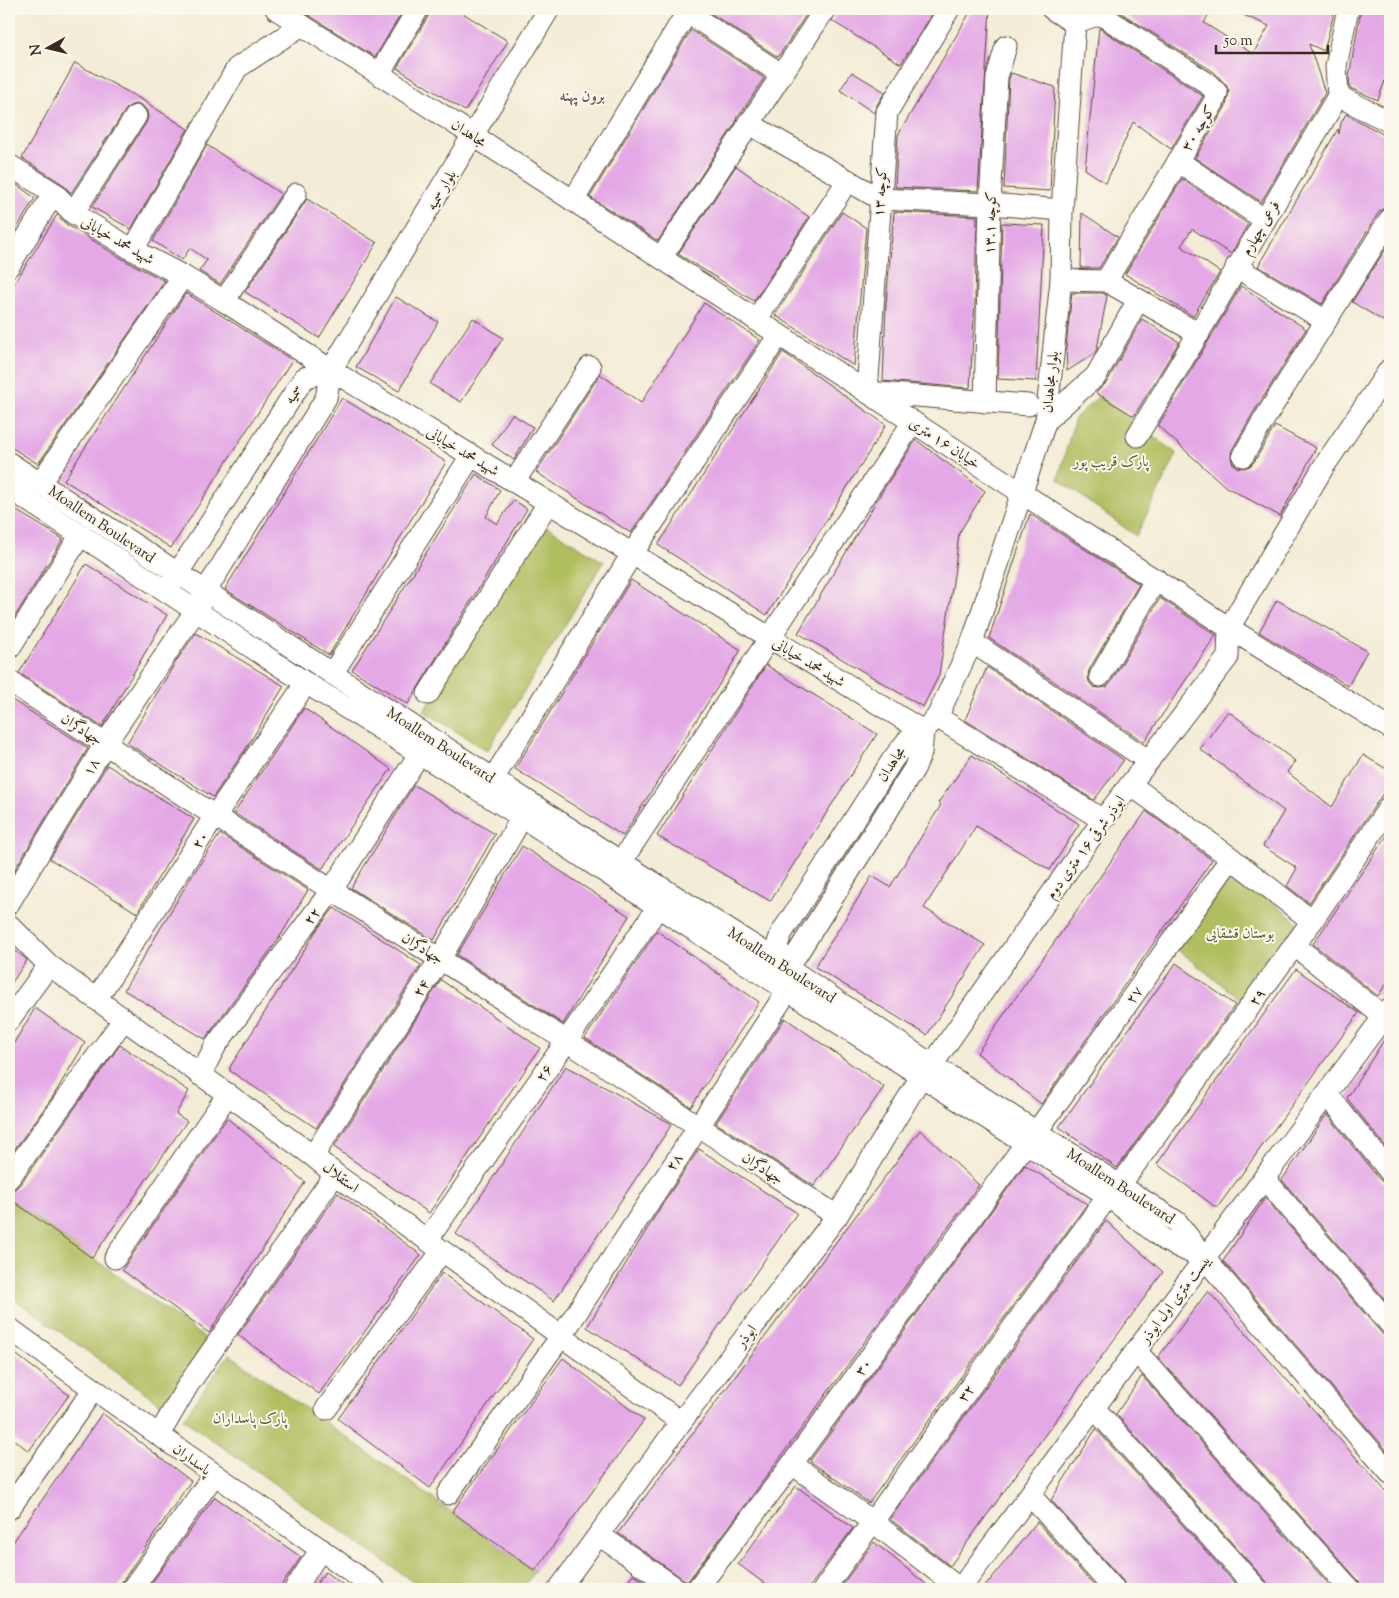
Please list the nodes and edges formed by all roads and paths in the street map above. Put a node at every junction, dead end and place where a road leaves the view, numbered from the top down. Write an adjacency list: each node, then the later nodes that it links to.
1 (278, 9): 10 (street, مجاهدان)
2 (418, 9): 12 (street)
3 (549, 9): 18 (street, بلوار سمیه)
4 (825, 9): 13 (street)
5 (949, 9): 24 (street, کوچه ۱۳)
6 (1052, 9): 9 (street)
7 (1348, 9): 14 (street)
8 (686, 10): 13 (street); 25 (street)
9 (1075, 16): 19 (street, کوچه ۳۰); 27 (street, بلوار مجاهدان)
10 (302, 25): 12 (street, مجاهدان); 31 (street)
11 (1006, 46): 26 (street, کوچه ۱۳.۱)
12 (379, 74): 18 (street, مجاهدان)
13 (781, 74): 17 (street)
14 (1338, 96): 16 (street); 30 (street, فرعی چهارم)
15 (136, 116): 28 (street)
16 (1390, 122)
17 (748, 123): 21 (street); 32 (street)
18 (473, 136): 25 (street, مجاهدان); 46 (street, بلوار سمیه)
19 (1178, 161): 30 (street); 37 (street, کوچه ۳۰)
20 (9, 165): 22 (street, شهید محمد خیابانی)
21 (848, 180): 24 (street); 40 (street)
22 (54, 193): 28 (street, شهید محمد خیابانی); 33 (street)
23 (296, 194): 39 (street)
24 (880, 198): 26 (street); 47 (street, کوچه ۱۳)
25 (573, 201): 32 (street, مجاهدان)
26 (990, 204): 27 (street); 48 (street, کوچه ۱۳.۱)
27 (1062, 210): 36 (street, بلوار مجاهدان)
28 (73, 213): 31 (street, شهید محمد خیابانی)
29 (1390, 219): 41 (street)
30 (1264, 220): 34 (street, فرعی چهارم)
31 (133, 250): 35 (street, شهید محمد خیابانی)
32 (661, 258): 40 (street, خیابان ۱۶ متری)
33 (9, 266)
34 (1236, 267): 41 (street); 42 (street, فرعی چهارم)
35 (183, 276): 39 (street, شهید محمد خیابانی); 57 (street)
36 (1061, 280): 37 (street); 50 (street, بلوار مجاهدان)
37 (1106, 281): 38 (street)
38 (1138, 300): 42 (street); 50 (street)
39 (224, 301): 46 (street, شهید محمد خیابانی)
40 (756, 320): 43 (street, خیابان ۱۶ متری)
41 (1326, 321): 54 (street)
42 (1199, 334): 52 (street, فرعی چهارم)
43 (779, 335): 47 (street, خیابان ۱۶ متری); 62 (street)
44 (590, 367): 56 (street)
45 (1390, 369): 66 (street)
46 (331, 370): 53 (street, شهید محمد خیابانی); 64 (street, سمیه); 65 (street, سمیه)
47 (867, 392): 48 (street); 51 (street, خیابان ۱۶ متری)
48 (986, 402): 49 (street)
49 (1028, 405)
50 (1046, 420): 59 (street, بلوار مجاهدان)
51 (913, 422): 59 (street, خیابان ۱۶ متری); 67 (street)
52 (1137, 436)
53 (471, 456): 56 (street, شهید محمد خیابانی); 70 (street)
54 (1243, 456)
55 (9, 463): 57 (street, Moallem Boulevard)
56 (514, 482): 60 (street, شهید محمد خیابانی)
57 (40, 483): 64 (street, Moallem Boulevard)
58 (9, 488): 61 (street, Moallem Boulevard)
59 (1021, 492): 63 (street, خیابان ۱۶ متری); 68 (street, بلوار مجاهدان)
60 (548, 503): 62 (street, شهید محمد خیابانی); 74 (street)
61 (80, 536): 64 (street, Moallem Boulevard); 69 (street)
62 (632, 554): 67 (street, شهید محمد خیابانی); 81 (street)
63 (1156, 579): 66 (street, خیابان ۱۶ متری); 71 (street)
64 (171, 582): 65 (street, Moallem Boulevard)
65 (200, 601): 70 (street, Moallem Boulevard); 73 (street, Moallem Boulevard); 77 (street, ۱۸)
66 (1229, 628): 76 (street, خیابان ۱۶ متری); 79 (street, ابوذر شرقی ۱۶ متری دوم)
67 (769, 638): 75 (street, شهید محمد خیابانی); 88 (street)
68 (972, 642): 75 (street, بلوار مجاهدان); 79 (street)
69 (9, 649)
70 (332, 674): 80 (street, Moallem Boulevard)
71 (1100, 676)
72 (9, 680): 77 (street, جهادگران)
73 (306, 683): 78 (street, Moallem Boulevard); 84 (street, ۲۰)
74 (428, 694)
75 (930, 724): 86 (street); 97 (street, مجاهدان)
76 (1390, 728)
77 (105, 744): 84 (street, جهادگران); 90 (street, ۱۸)
78 (420, 754): 80 (street, Moallem Boulevard); 89 (street, ۲۲)
79 (1149, 761): 82 (street, ابوذر شرقی ۱۶ متری دوم)
80 (462, 770): 81 (street, Moallem Boulevard); 85 (street, Moallem Boulevard)
81 (493, 779): 88 (street, Moallem Boulevard)
82 (1130, 785): 86 (street, ابوذر شرقی ۱۶ متری دوم); 87 (street)
83 (1390, 806): 92 (street, ۲۹)
84 (215, 816): 89 (street, جهادگران); 99 (street, ۲۰)
85 (522, 817): 91 (street, Moallem Boulevard); 95 (street, ۲۴)
86 (1103, 820): 104 (street, ابوذر شرقی ۱۶ متری دوم)
87 (1232, 858): 92 (street); 109 (street, ۲۷)
88 (622, 862): 97 (street, Moallem Boulevard)
89 (331, 890): 95 (street, جهادگران); 105 (street, ۲۲)
90 (9, 903)
91 (658, 907): 97 (street, Moallem Boulevard); 103 (street, ۲۶)
92 (1312, 921): 94 (street, ۲۹)
93 (9, 924): 96 (street, استقلال)
94 (1294, 945): 100 (street); 115 (street, ۲۹)
95 (440, 959): 103 (street, جهادگران); 110 (street, ۲۴)
96 (49, 965): 99 (street, استقلال); 102 (street)
97 (776, 971): 98 (street, Moallem Boulevard); 104 (street, Moallem Boulevard)
98 (788, 990): 104 (street, Moallem Boulevard); 108 (street, ۲۸)
99 (97, 998): 101 (street, استقلال)
100 (1388, 1017): 107 (street, بیست متری اول ابوذر)
101 (124, 1019): 105 (street, استقلال); 113 (street)
102 (9, 1020)
103 (566, 1042): 108 (street, جهادگران); 117 (street, ۲۶)
104 (927, 1070): 109 (street, Moallem Boulevard); 116 (street, ابوذر)
105 (200, 1075): 106 (street, استقلال)
106 (228, 1094): 110 (street, استقلال); 118 (street)
107 (1327, 1094): 111 (street); 114 (street, بیست متری اول ابوذر)
108 (698, 1127): 116 (street, جهادگران); 122 (street, ۲۸)
109 (1031, 1137): 115 (street, Moallem Boulevard); 129 (street, ۳۰)
110 (313, 1156): 112 (street, استقلال)
111 (1390, 1172)
112 (335, 1174): 117 (street, استقلال); 128 (street)
113 (9, 1178)
114 (1264, 1178): 119 (street, بیست متری اول ابوذر); 120 (street)
115 (1114, 1191): 119 (street, Moallem Boulevard); 135 (street, ۳۲)
116 (836, 1216): 127 (street, ابوذر)
117 (435, 1245): 122 (street, استقلال); 126 (street)
118 (115, 1258)
119 (1205, 1259): 123 (street, بیست متری اول ابوذر); 130 (street)
120 (1390, 1324)
121 (9, 1328): 124 (street, پاسداران)
122 (562, 1335): 127 (street, استقلال); 132 (street)
123 (1136, 1351): 125 (street, بیست متری اول ابوذر); 148 (street)
124 (93, 1390): 128 (street, پاسداران); 134 (street)
125 (1094, 1408): 133 (street, بیست متری اول ابوذر); 147 (street)
126 (326, 1409)
127 (681, 1422): 136 (street, ابوذر)
128 (159, 1435): 131 (street, پاسداران)
129 (792, 1464): 135 (street); 143 (street, ۳۰)
130 (1390, 1472)
131 (214, 1475): 137 (street, پاسداران); 138 (street)
132 (448, 1494)
133 (1030, 1496): 145 (street, بیست متری اول ابوذر); 146 (street)
134 (9, 1509)
135 (872, 1522): 144 (street, ۳۲); 145 (street)
136 (599, 1535): 141 (street, ابوذر); 142 (street)
137 (322, 1550): 139 (street); 140 (street, پاسداران)
138 (132, 1589)
139 (295, 1589)
140 (375, 1589)
141 (559, 1589)
142 (678, 1589)
143 (697, 1589)
144 (824, 1589)
145 (960, 1589)
146 (1114, 1589)
147 (1257, 1589)
148 (1350, 1589)

